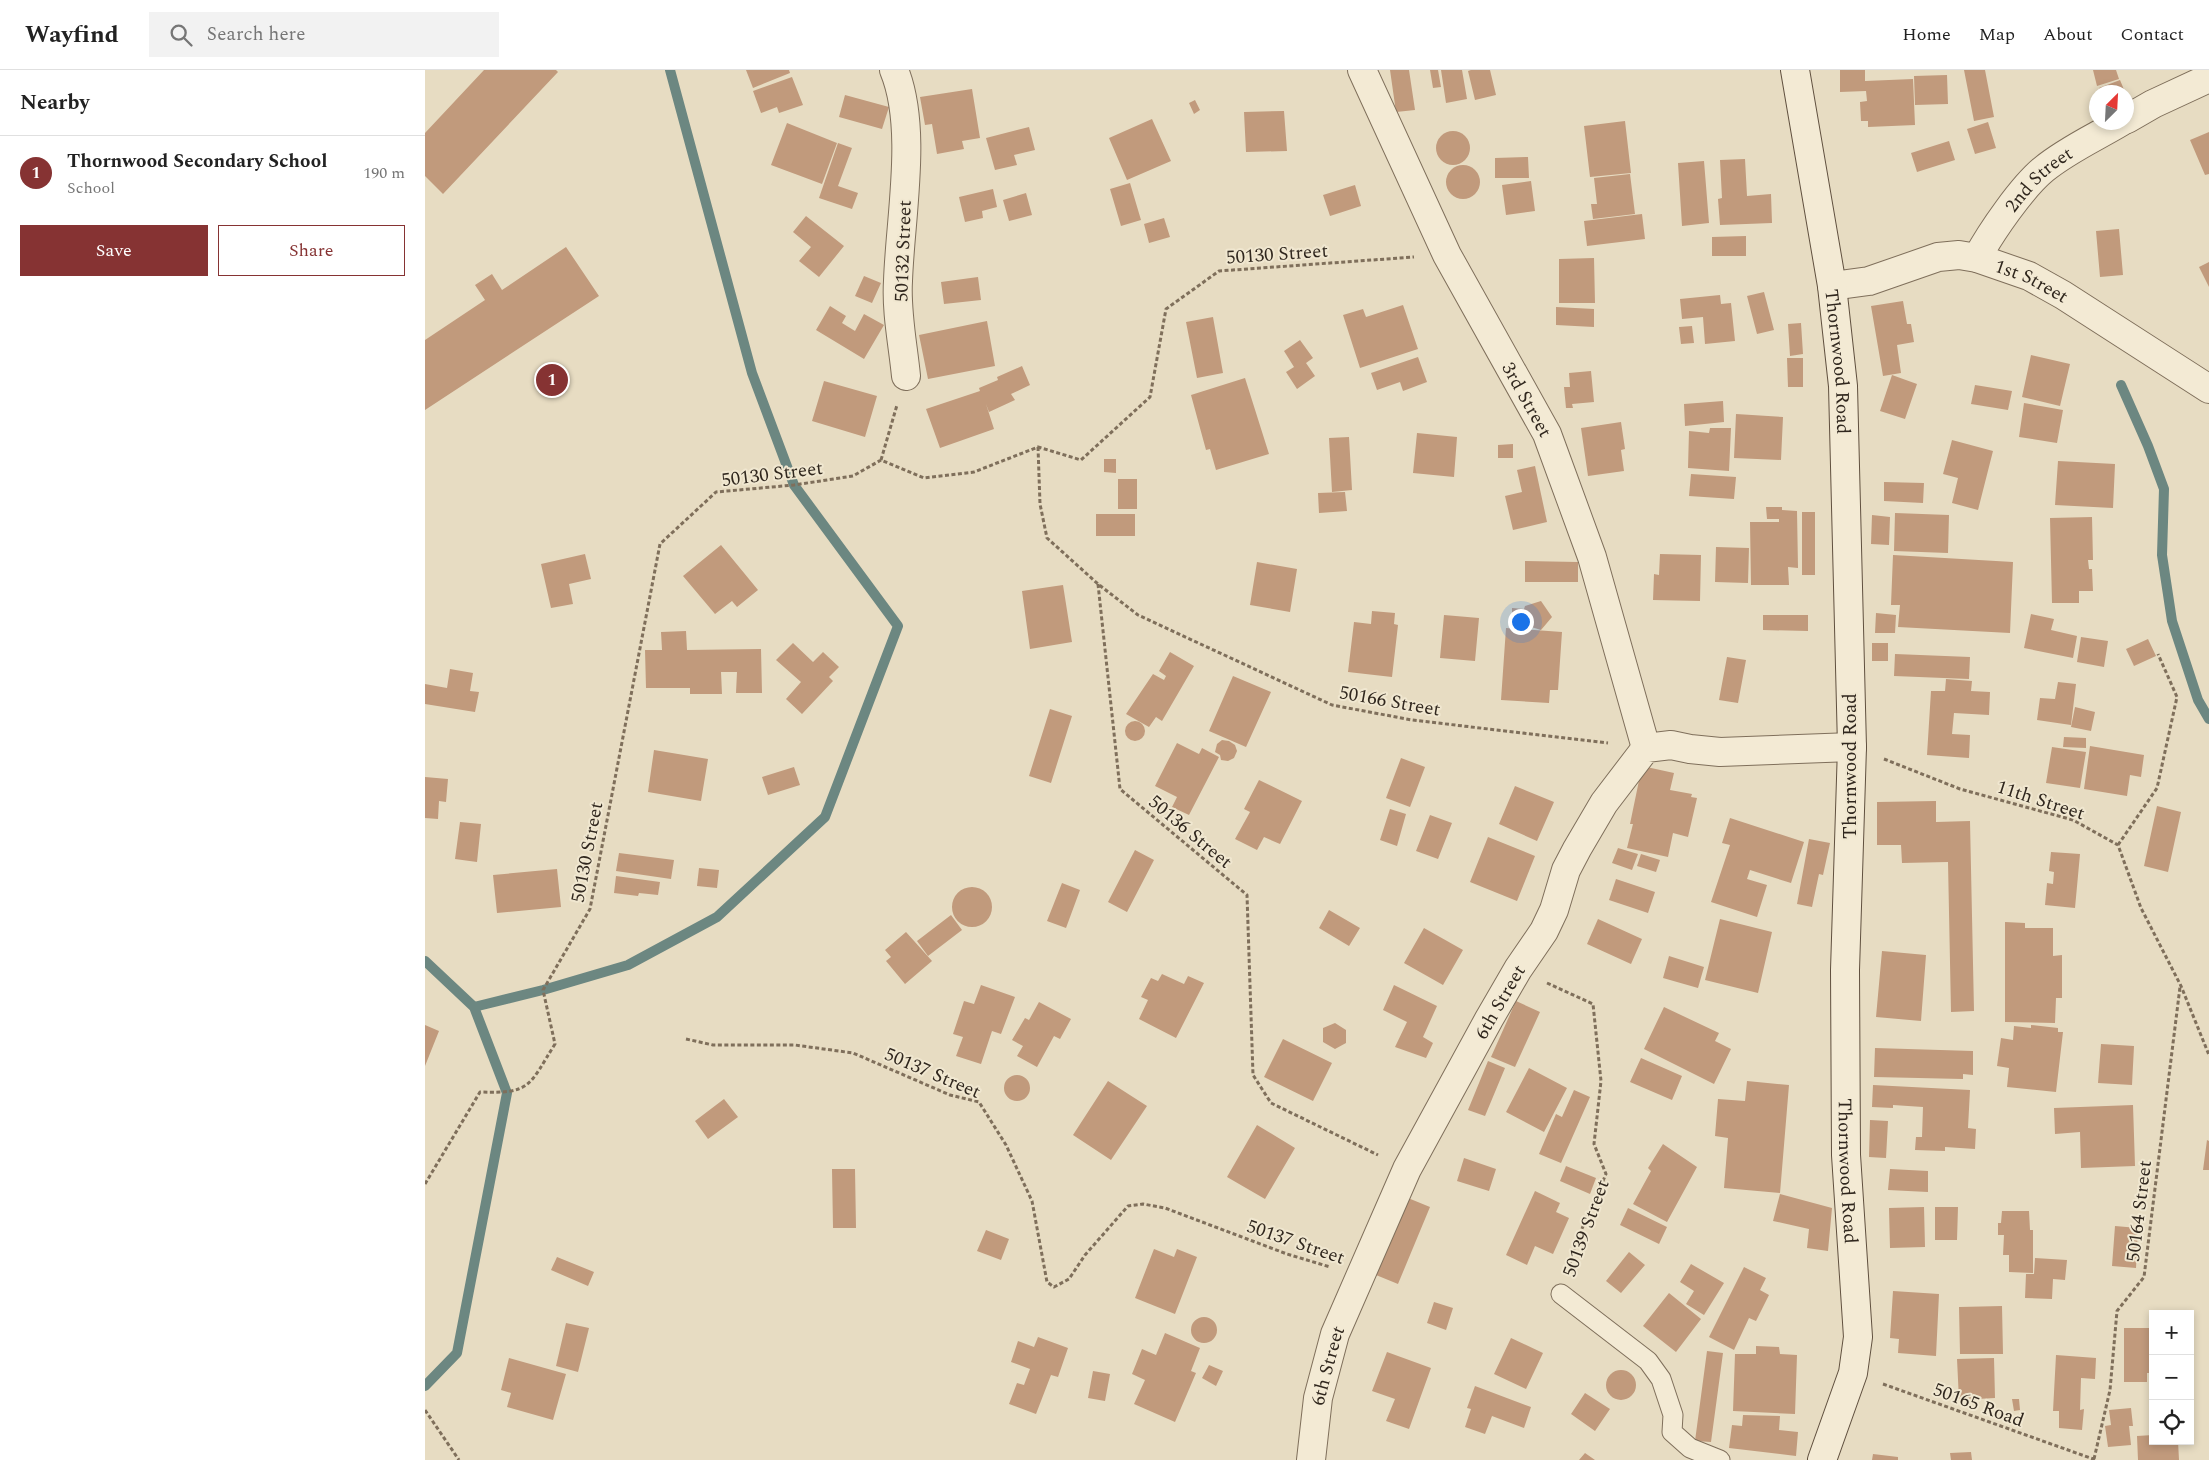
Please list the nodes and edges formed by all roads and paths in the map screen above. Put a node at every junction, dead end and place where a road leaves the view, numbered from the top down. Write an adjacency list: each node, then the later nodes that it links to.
1 (894, 70): 10 (street, 50132 Street)
2 (1361, 70): 7 (street, 3rd Street)
3 (1795, 70): 9 (street, Thornwood Road)
4 (2209, 78): 5 (street)
5 (2134, 115)
6 (2107, 130): 8 (street, 2nd Street)
7 (1447, 255): 12 (path, 50130 Street); 17 (street, 3rd Street)
8 (1977, 258): 9 (street, 1st Street); 11 (street, 1st Street)
9 (1832, 286): 16 (street, Thornwood Road)
10 (906, 376): 13 (path)
11 (2209, 389)
12 (1038, 446): 13 (path); 14 (path)
13 (881, 460): 24 (path, 50130 Street)
14 (1098, 584): 17 (path, 50166 Street); 23 (path, 50136 Street)
15 (2158, 654): 18 (path)
16 (1852, 747): 17 (street); 18 (path, 11th Street); 27 (street, Thornwood Road)
17 (1646, 748): 19 (street, 6th Street)
18 (2118, 845): 20 (path)
19 (1518, 970): 23 (street, 6th Street); 26 (path, 50139 Street)
20 (2181, 986): 22 (path); 29 (path, 50164 Street)
21 (686, 1039): 25 (path, 50137 Street)
22 (2209, 1055)
23 (1407, 1169): 25 (street, 6th Street)
24 (425, 1184)
25 (1359, 1276): 31 (street, 6th Street)
26 (1561, 1294): 32 (lane, 50139 Street)
27 (1853, 1373): 29 (path, 50165 Road); 33 (street, Thornwood Road)
28 (425, 1410): 30 (path)
29 (2095, 1459)
30 (459, 1460)
31 (1311, 1460)
32 (1720, 1460)
33 (1823, 1460)

